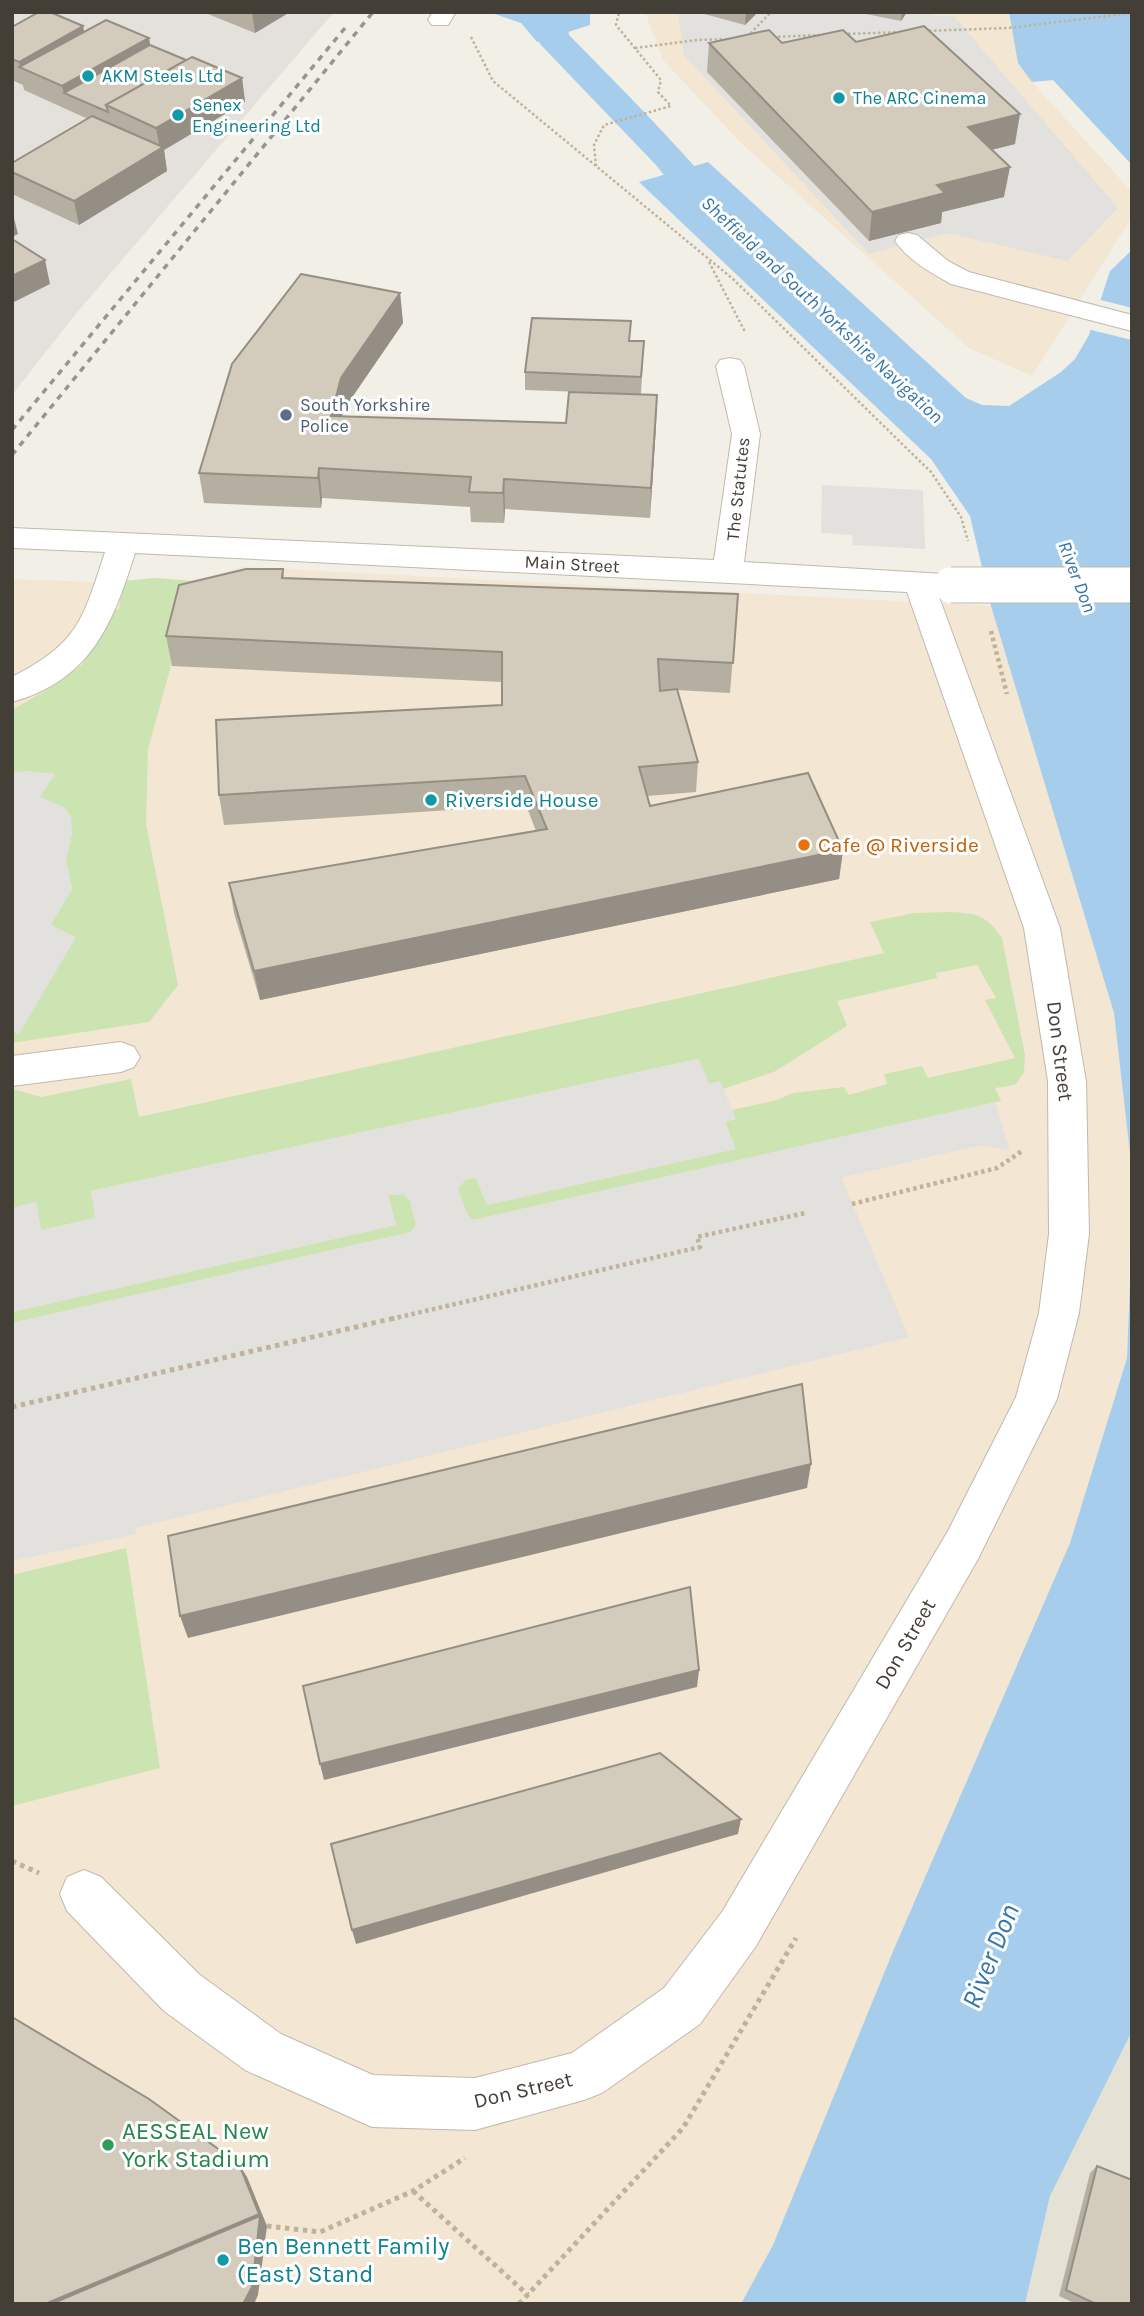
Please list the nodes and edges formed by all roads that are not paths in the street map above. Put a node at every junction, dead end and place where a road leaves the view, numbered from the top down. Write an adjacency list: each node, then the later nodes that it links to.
1 (908, 240): 2 (street)
2 (1132, 323)
3 (730, 366): 6 (street, The Statutes)
4 (12, 538): 5 (street, Main Street)
5 (109, 544): 6 (street, Main Street); 9 (street)
6 (728, 571): 7 (street, Main Street)
7 (935, 584): 8 (street, Main Street, bridge); 12 (street, Don Street)
8 (1132, 585)
9 (12, 691)
10 (121, 1057): 11 (street)
11 (12, 1071)
12 (84, 1894)

